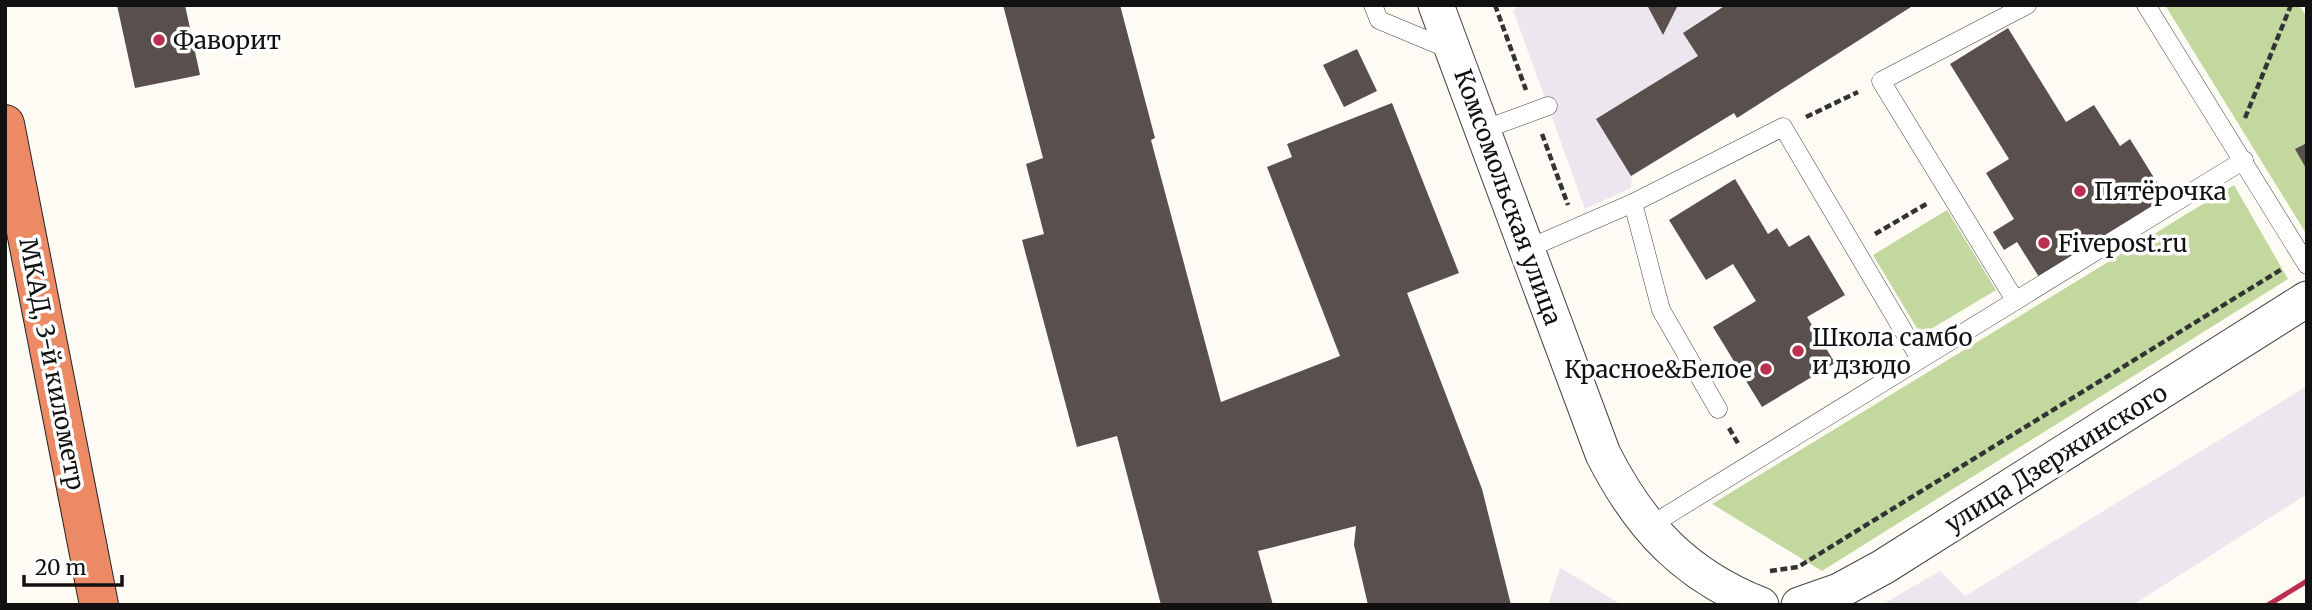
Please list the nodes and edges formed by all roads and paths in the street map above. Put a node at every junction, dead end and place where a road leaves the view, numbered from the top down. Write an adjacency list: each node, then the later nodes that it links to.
1 (1373, 5): 6 (lane)
2 (1436, 5): 6 (street, Комсомольская улица)
3 (2027, 5): 7 (lane)
4 (2146, 5): 12 (lane)
5 (2291, 5): 12 (path)
6 (1453, 51): 11 (street, Комсомольская улица)
7 (1881, 81): 10 (path); 14 (lane)
8 (1548, 106): 11 (lane)
9 (5, 124): 27 (highway, МКАД, 3-й километр)
10 (1783, 127): 15 (lane); 16 (lane)
11 (1483, 130): 17 (street, Комсомольская улица)
12 (2234, 144): 13 (lane)
13 (2244, 160): 18 (lane); 20 (lane)
14 (1948, 191): 16 (path); 20 (lane)
15 (1633, 203): 17 (lane); 22 (lane)
16 (1853, 246): 21 (lane)
17 (1527, 249): 24 (street, Комсомольская улица)
18 (2304, 260): 25 (path)
19 (2307, 299): 26 (street, улица Дзержинского)
20 (2015, 300): 21 (lane)
21 (1920, 359): 23 (lane)
22 (1718, 409): 23 (path)
23 (1750, 464): 24 (lane)
24 (1648, 527): 25 (street, Комсомольская улица)
25 (1761, 589)
26 (1820, 602)
27 (99, 605)

